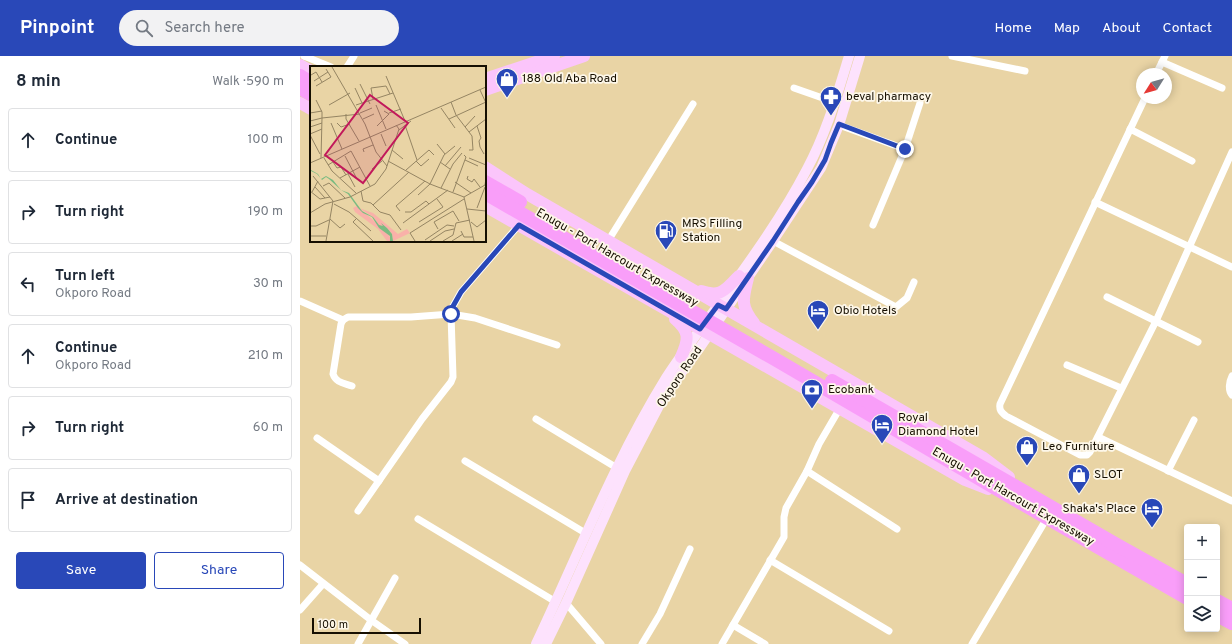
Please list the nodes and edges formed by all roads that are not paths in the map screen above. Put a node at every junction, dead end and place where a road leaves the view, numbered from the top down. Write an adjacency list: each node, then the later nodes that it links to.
1 (304, 56): 10 (street)
2 (354, 56): 11 (street)
3 (554, 56): 16 (main road)
4 (584, 56): 21 (main road)
5 (849, 56): 23 (main road, Okporo Road)
6 (860, 56): 29 (main road, Okporo Road)
7 (956, 56): 14 (street)
8 (1164, 59): 12 (street); 20 (street)
9 (300, 65): 13 (main road)
10 (329, 66)
11 (348, 66)
12 (1159, 68)
13 (310, 70)
14 (1025, 71)
15 (300, 76): 17 (highway)
16 (486, 79)
17 (310, 81)
18 (300, 88): 22 (highway)
19 (794, 88): 23 (street)
20 (1222, 88)
21 (486, 90)
22 (310, 93)
23 (834, 102): 47 (main road, Okporo Road)
24 (920, 102): 31 (street)
25 (300, 103): 28 (main road)
26 (693, 104): 43 (street)
27 (1142, 104): 30 (street)
28 (310, 108)
29 (839, 124): 31 (street); 44 (main road, Okporo Road)
30 (1130, 129): 33 (street); 39 (street)
31 (905, 149): 42 (street)
32 (1232, 152): 45 (street)
33 (1192, 161)
34 (486, 168): 43 (main road)
35 (486, 175): 38 (main road)
36 (486, 183): 61 (highway, Enugu - Port Harcourt Expressway)
37 (486, 194): 61 (highway, Enugu - Port Harcourt Expressway)
38 (486, 196)
39 (1095, 202): 45 (street); 71 (street)
40 (486, 207): 41 (main road)
41 (519, 225): 52 (main road); 54 (street)
42 (873, 226)
43 (608, 241): 49 (main road)
44 (773, 241): 47 (main road, Okporo Road); 48 (street)
45 (1190, 247): 46 (street); 56 (street)
46 (1232, 267)
47 (743, 277): 49 (main road); 53 (main road, Okporo Road); 57 (main road)
48 (914, 282)
49 (685, 285): 53 (main road)
50 (1107, 297): 56 (street)
51 (300, 301): 55 (street)
52 (657, 304): 58 (main road); 62 (main road)
53 (722, 307): 57 (main road); 58 (main road, Okporo Road)
54 (451, 314): 55 (street); 60 (street); 77 (street)
55 (343, 320): 65 (street)
56 (1156, 321): 59 (street); 66 (street)
57 (759, 328): 78 (main road)
58 (705, 331): 62 (main road, Okporo Road); 68 (main road); 93 (main road, Okporo Road)
59 (1198, 342)
60 (557, 345)
61 (776, 354): 78 (highway, Enugu - Port Harcourt Expressway); 80 (highway, Enugu - Port Harcourt Expressway)
62 (681, 356): 74 (main road, Okporo Road)
63 (1067, 365): 66 (street)
64 (1232, 376): 67 (street)
65 (352, 386)
66 (1121, 388): 71 (street)
67 (1232, 395)
68 (840, 408): 75 (street); 80 (main road)
69 (536, 419): 74 (street)
70 (1194, 420): 76 (street)
71 (1098, 437): 76 (street)
72 (317, 438): 77 (street)
73 (465, 461): 85 (street)
74 (617, 468): 85 (main road, Okporo Road)
75 (807, 471): 84 (street); 87 (street)
76 (1168, 471): 79 (street)
77 (379, 481): 81 (street)
78 (1040, 501): 90 (highway, Enugu - Port Harcourt Expressway)
79 (1232, 502)
80 (1023, 504): 82 (highway, Enugu - Port Harcourt Expressway)
81 (358, 511)
82 (1047, 518): 92 (highway, Enugu - Port Harcourt Expressway); 110 (street)
83 (418, 519): 93 (street)
84 (897, 529)
85 (587, 534): 93 (main road, Okporo Road)
86 (690, 549): 107 (street)
87 (770, 560): 100 (street); 101 (street)
88 (300, 565): 91 (street)
89 (395, 578): 98 (street)
90 (1184, 582)
91 (323, 584): 96 (street); 98 (street)
92 (1184, 596)
93 (561, 602): 104 (main road, Okporo Road); 105 (main road, Okporo Road); 106 (street)
94 (1220, 602): 95 (highway)
95 (1232, 609)
96 (300, 610)
97 (1220, 617): 99 (highway)
98 (371, 620): 102 (street); 103 (street)
99 (1232, 623)
100 (733, 624): 108 (street); 109 (street)
101 (889, 631)
102 (358, 644)
103 (404, 644)
104 (536, 644)
105 (546, 644)
106 (601, 644)
107 (642, 644)
108 (722, 644)
109 (765, 644)
110 (972, 644)

